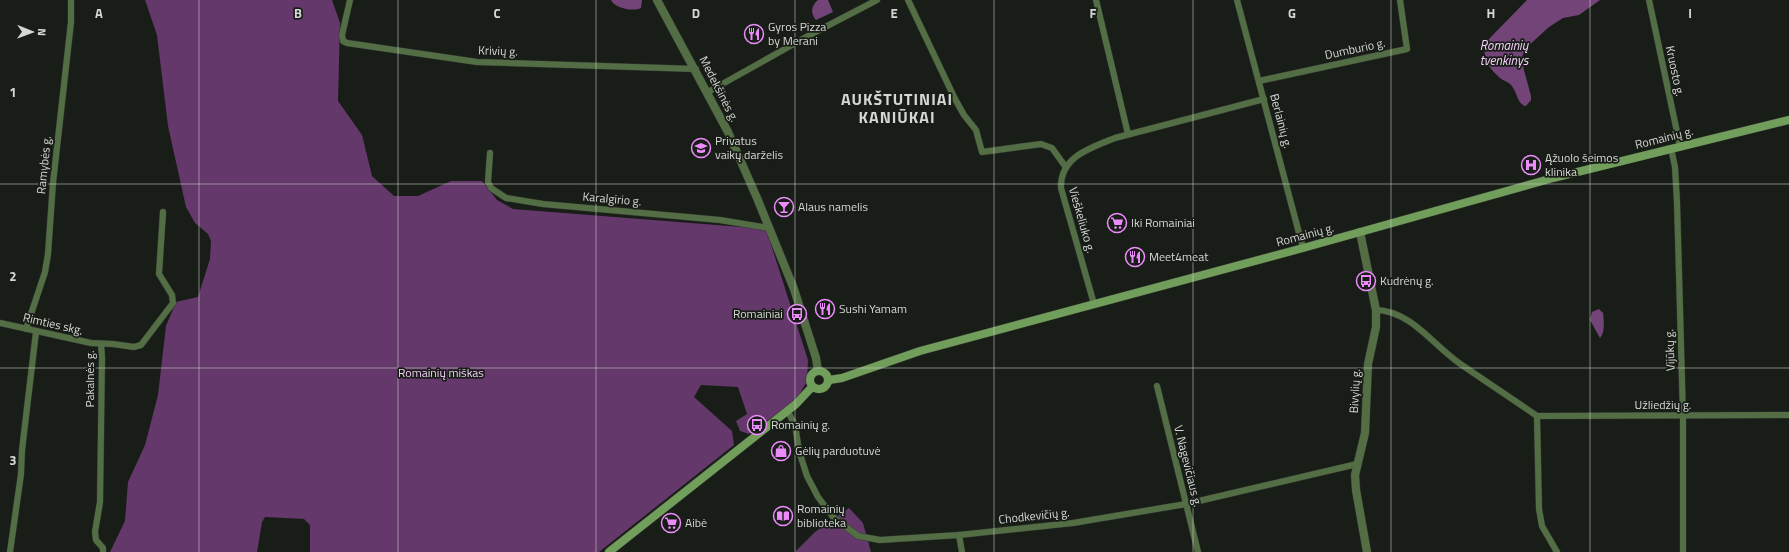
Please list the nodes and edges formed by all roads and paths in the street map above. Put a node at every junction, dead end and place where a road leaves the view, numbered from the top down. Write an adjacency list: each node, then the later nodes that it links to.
1 (71, 0): 27 (street, Ramybės g.)
2 (350, 0): 10 (street, Krivių g.)
3 (658, 0): 10 (street, Medekšinės g.)
4 (877, 0): 12 (street)
5 (908, 0): 19 (street)
6 (1096, 0): 15 (street)
7 (1237, 0): 11 (street, Berlainių g.)
8 (1400, 0): 11 (street, Dumburio g.)
9 (1649, 0): 16 (street, Kruosto g.)
10 (696, 69): 12 (street, Medekšinės g.)
11 (1259, 81): 13 (street, Berlainių g.)
12 (708, 92): 21 (street, Medekšinės g.)
13 (1264, 99): 15 (street); 23 (street, Berlainių g.)
14 (1789, 120): 16 (main road, Romainių g.)
15 (1128, 134): 19 (street)
16 (1680, 146): 17 (main road, Romainių g.)
17 (1671, 148): 22 (main road, Romainių g.); 37 (street, Vijūkų g.)
18 (490, 153): 21 (street, Karalgirio g.)
19 (1065, 166): 24 (street, Vieškeliuko g.)
20 (163, 212): 29 (street, Pakalnės g.)
21 (769, 228): 30 (street, Medekšinės g.)
22 (1360, 232): 23 (main road, Romainių g.); 25 (street, Bivylių g.)
23 (1303, 248): 24 (main road, Romainių g.)
24 (1094, 304): 31 (main road, Romainių g.)
25 (1376, 310): 36 (street); 38 (street, Bivylių g.)
26 (0, 323): 27 (street, Rimties skg.)
27 (26, 329): 28 (street, Rimties skg.)
28 (36, 332): 29 (street, Rimties skg.); 41 (street)
29 (101, 344): 42 (street, Pakalnės g.)
30 (818, 371): 31 (main road); 32 (main road)
31 (829, 380): 32 (main road)
32 (812, 386): 34 (main road)
33 (1157, 386): 39 (street, V. Nagevičiaus g.)
34 (788, 410): 40 (street, Chodkevičių g.); 43 (main road)
35 (1789, 415): 37 (street, Užliedžių g.)
36 (1537, 416): 37 (street, Užliedžių g.); 47 (street)
37 (1683, 417): 48 (street, Vijūkų g.)
38 (1357, 464): 39 (street, Chodkevičių g.); 46 (street, Bivylių g.)
39 (1186, 504): 40 (street, Chodkevičių g.); 45 (street, V. Nagevičiaus g.)
40 (959, 535): 44 (street)
41 (10, 552)
42 (103, 552)
43 (609, 552)
44 (962, 552)
45 (1198, 552)
46 (1367, 552)
47 (1557, 552)
48 (1683, 552)

